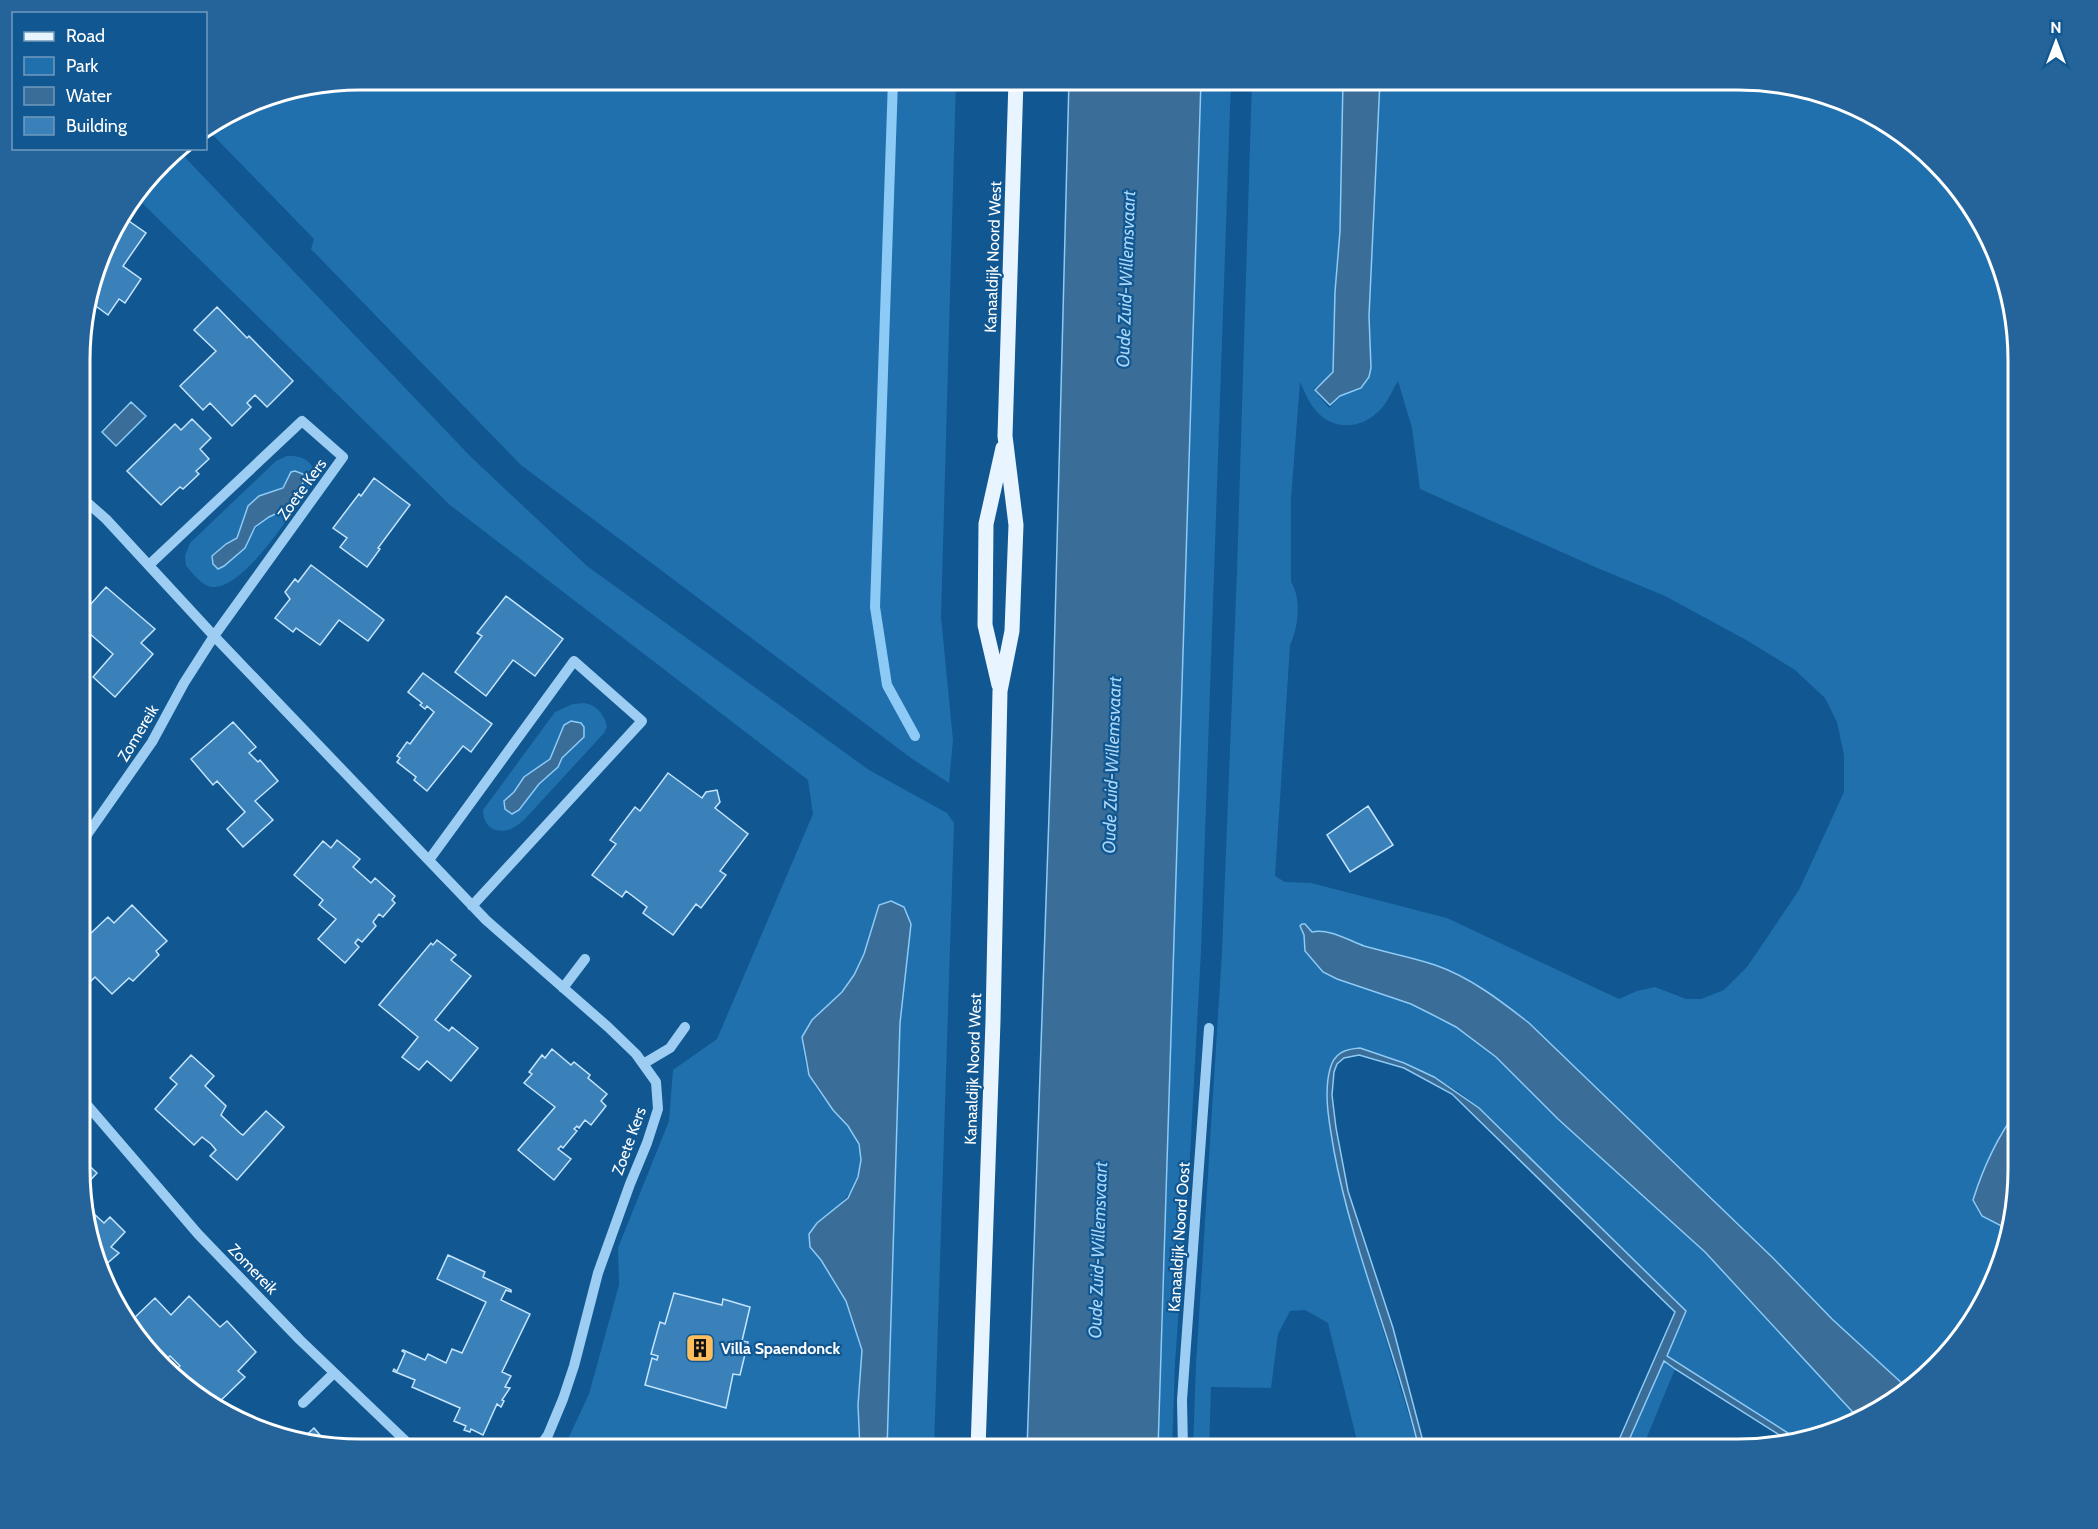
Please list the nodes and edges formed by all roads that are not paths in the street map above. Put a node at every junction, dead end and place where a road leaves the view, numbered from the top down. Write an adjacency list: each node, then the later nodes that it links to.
1 (1016, 90): 2 (main road, Kanaaldijk Noord West)
2 (1005, 436): 6 (main road, Kanaaldijk Noord West); 6 (main road, Kanaaldijk Noord West)
3 (90, 505): 4 (street, Zoete Kers)
4 (149, 565): 5 (street, Zoete Kers); 5 (street, Zoete Kers)
5 (214, 636): 7 (street, Zomereik); 8 (street, Zoete Kers)
6 (1000, 691): 20 (main road, Kanaaldijk Noord West)
7 (90, 830)
8 (429, 861): 9 (street, Zoete Kers); 9 (street)
9 (472, 906): 11 (street, Zoete Kers)
10 (585, 959): 11 (street)
11 (563, 988): 14 (street, Zoete Kers)
12 (685, 1027): 14 (street)
13 (1209, 1028): 21 (street, Kanaaldijk Noord Oost)
14 (643, 1064): 19 (street, Zoete Kers)
15 (90, 1108): 16 (street, Zomereik)
16 (334, 1373): 17 (street); 18 (street, Zomereik)
17 (303, 1403)
18 (403, 1439)
19 (545, 1439)
20 (978, 1439)
21 (1183, 1439)

